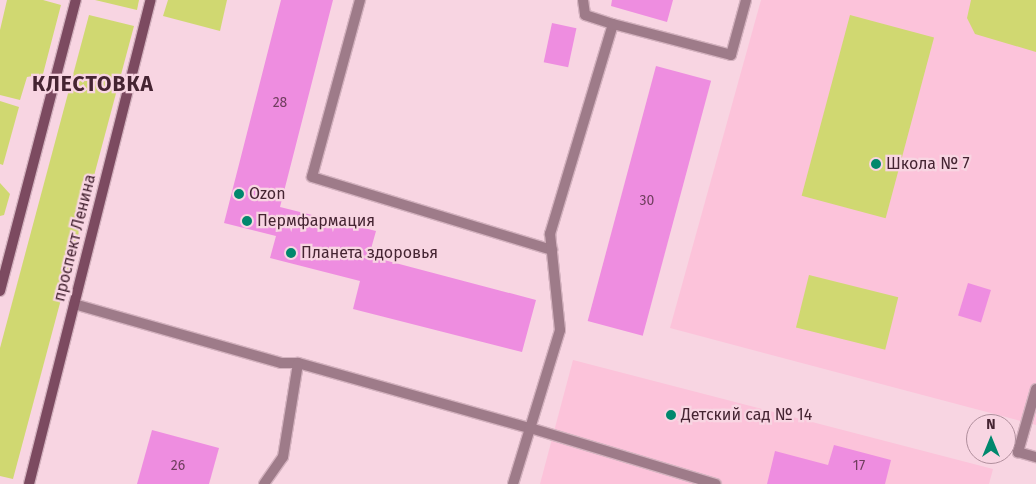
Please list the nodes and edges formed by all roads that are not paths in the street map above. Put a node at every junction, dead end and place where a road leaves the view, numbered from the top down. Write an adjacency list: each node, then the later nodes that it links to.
1 (76, 0): 8 (street)
2 (151, 0): 9 (street, проспект Ленина)
3 (360, 0): 7 (lane)
4 (583, 0): 6 (lane)
5 (746, 0): 6 (lane)
6 (613, 24): 7 (lane)
7 (552, 250): 12 (lane)
8 (0, 291)
9 (74, 304): 10 (lane); 14 (street, проспект Ленина)
10 (298, 363): 12 (lane); 15 (lane)
11 (1036, 388): 13 (lane)
12 (530, 428): 16 (lane); 17 (lane)
13 (1036, 457)
14 (29, 484)
15 (264, 484)
16 (513, 484)
17 (716, 484)

